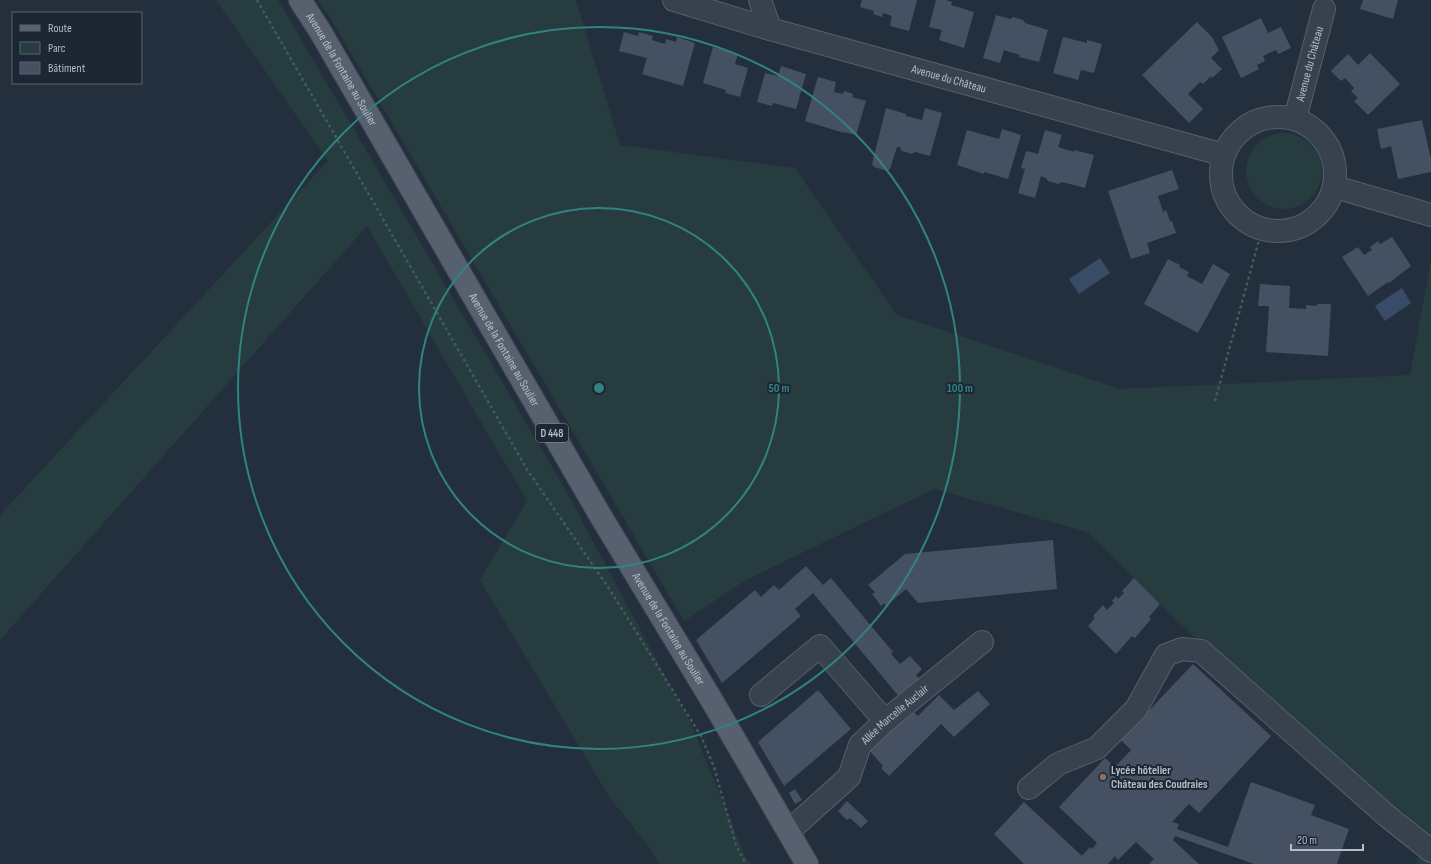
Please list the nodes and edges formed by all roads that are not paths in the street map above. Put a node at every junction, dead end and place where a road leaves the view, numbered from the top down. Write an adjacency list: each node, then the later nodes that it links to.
1 (300, 0): 14 (main road, Avenue de la Fontaine au Soulier / D 448)
2 (674, 0): 5 (street, Avenue du Château)
3 (760, 0): 5 (street)
4 (1324, 9): 6 (street, Avenue du Château)
5 (770, 29): 7 (street, Avenue du Château)
6 (1295, 119): 7 (street); 8 (street)
7 (1224, 155): 8 (street)
8 (1334, 187): 9 (street)
9 (1431, 215)
10 (982, 642): 12 (street, Allée Marcelle Auclair)
11 (761, 695): 12 (street)
12 (885, 721): 14 (street, Allée Marcelle Auclair)
13 (1029, 788): 15 (street)
14 (789, 832): 16 (main road, Avenue de la Fontaine au Soulier / D 448)
15 (1431, 851)
16 (807, 864)

